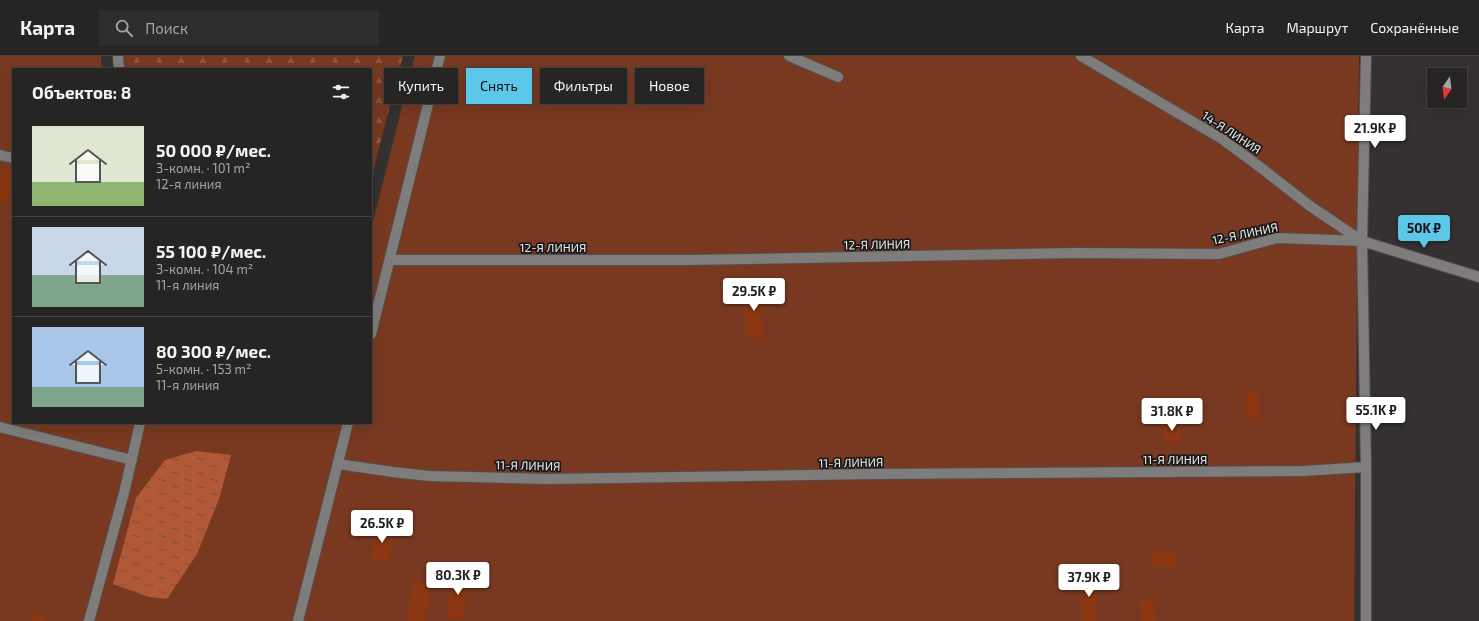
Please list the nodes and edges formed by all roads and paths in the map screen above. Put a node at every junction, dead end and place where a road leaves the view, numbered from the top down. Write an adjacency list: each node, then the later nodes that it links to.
1 (118, 56): 6 (street)
2 (440, 56): 11 (street)
3 (789, 56): 7 (street)
4 (1081, 56): 10 (street, 14-Я ЛИНИЯ)
5 (1366, 56): 10 (street)
6 (119, 68)
7 (838, 77)
8 (0, 155): 9 (street)
9 (12, 158)
10 (1362, 241): 11 (street, 12-Я ЛИНИЯ); 12 (street); 19 (street)
11 (390, 260): 13 (street)
12 (1479, 277)
13 (372, 330)
14 (140, 424): 17 (street)
15 (348, 424): 18 (street)
16 (0, 427): 17 (street)
17 (132, 460): 20 (street)
18 (338, 464): 19 (street, 11-Я ЛИНИЯ); 21 (street)
19 (1366, 467): 22 (street)
20 (89, 621)
21 (298, 621)
22 (1366, 621)

